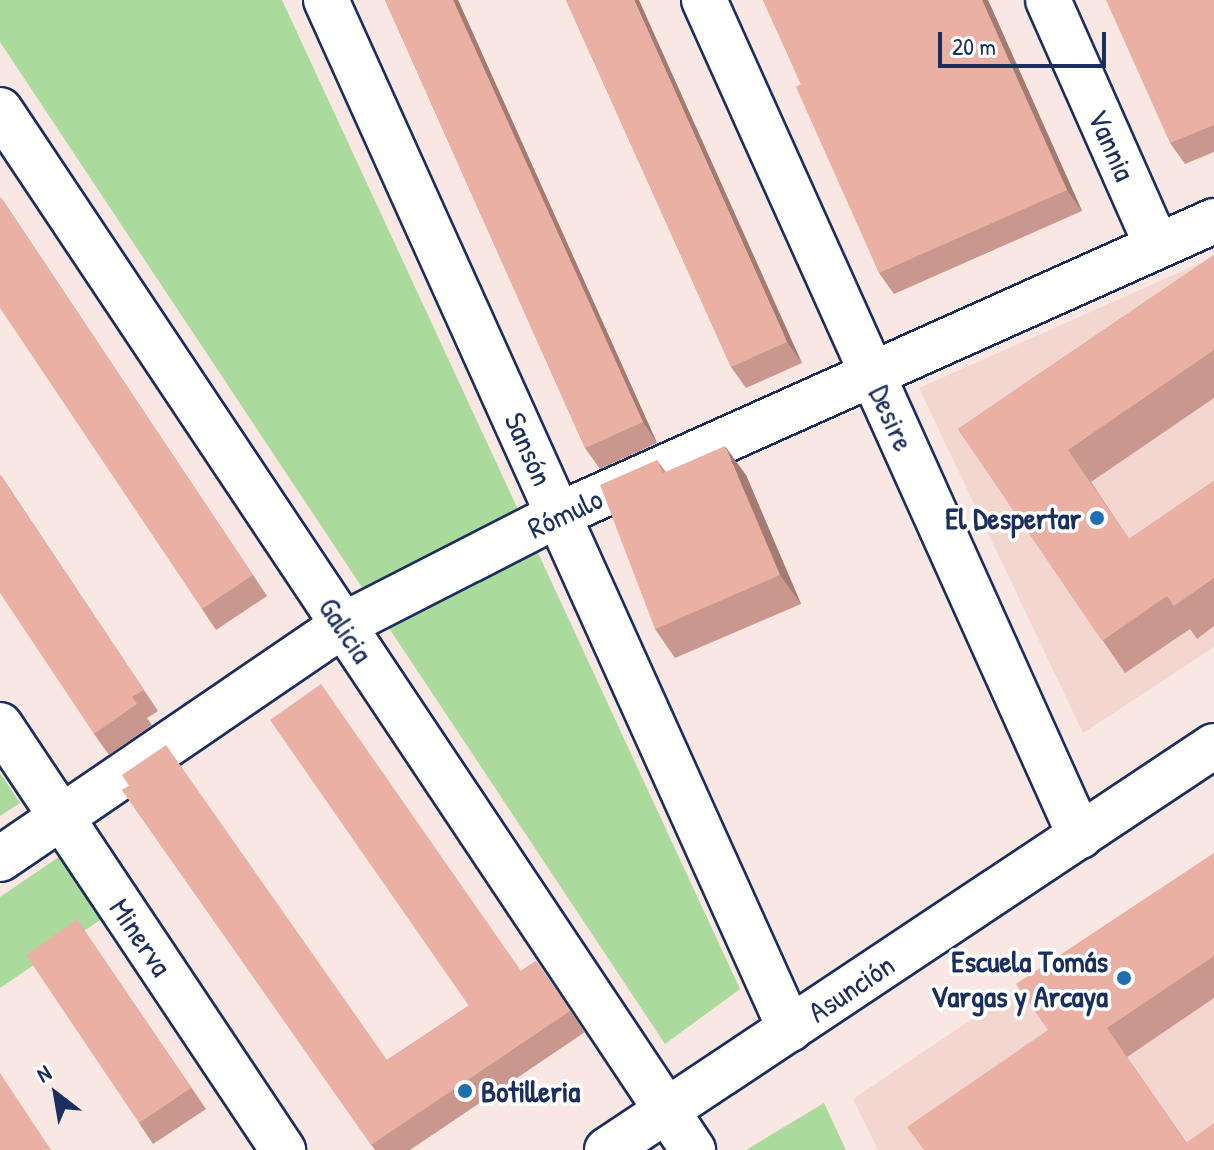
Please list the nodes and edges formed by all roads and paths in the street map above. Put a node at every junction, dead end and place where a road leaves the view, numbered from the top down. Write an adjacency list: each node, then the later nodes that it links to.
1 (326, 0): 8 (street, Sansón)
2 (704, 0): 7 (street, Desire)
3 (1048, 0): 6 (street, Vannia)
4 (0, 110): 9 (street, Galicia)
5 (1214, 221): 6 (street, Rómulo)
6 (1157, 246): 7 (street, Rómulo)
7 (872, 374): 8 (street, Rómulo); 13 (street, Desire)
8 (558, 515): 9 (street, Rómulo); 15 (street, Sansón)
9 (343, 625): 12 (street, Rómulo); 16 (street, Galicia)
10 (0, 725): 12 (street, Minerva)
11 (1214, 746): 13 (street, Asunción)
12 (62, 818): 14 (street, Rómulo); 17 (street, Minerva)
13 (1080, 836): 15 (street, Asunción)
14 (0, 859)
15 (790, 1029): 16 (street, Asunción)
16 (667, 1111): 18 (street, Asunción); 19 (street, Galicia)
17 (283, 1150)
18 (607, 1150)
19 (693, 1150)

